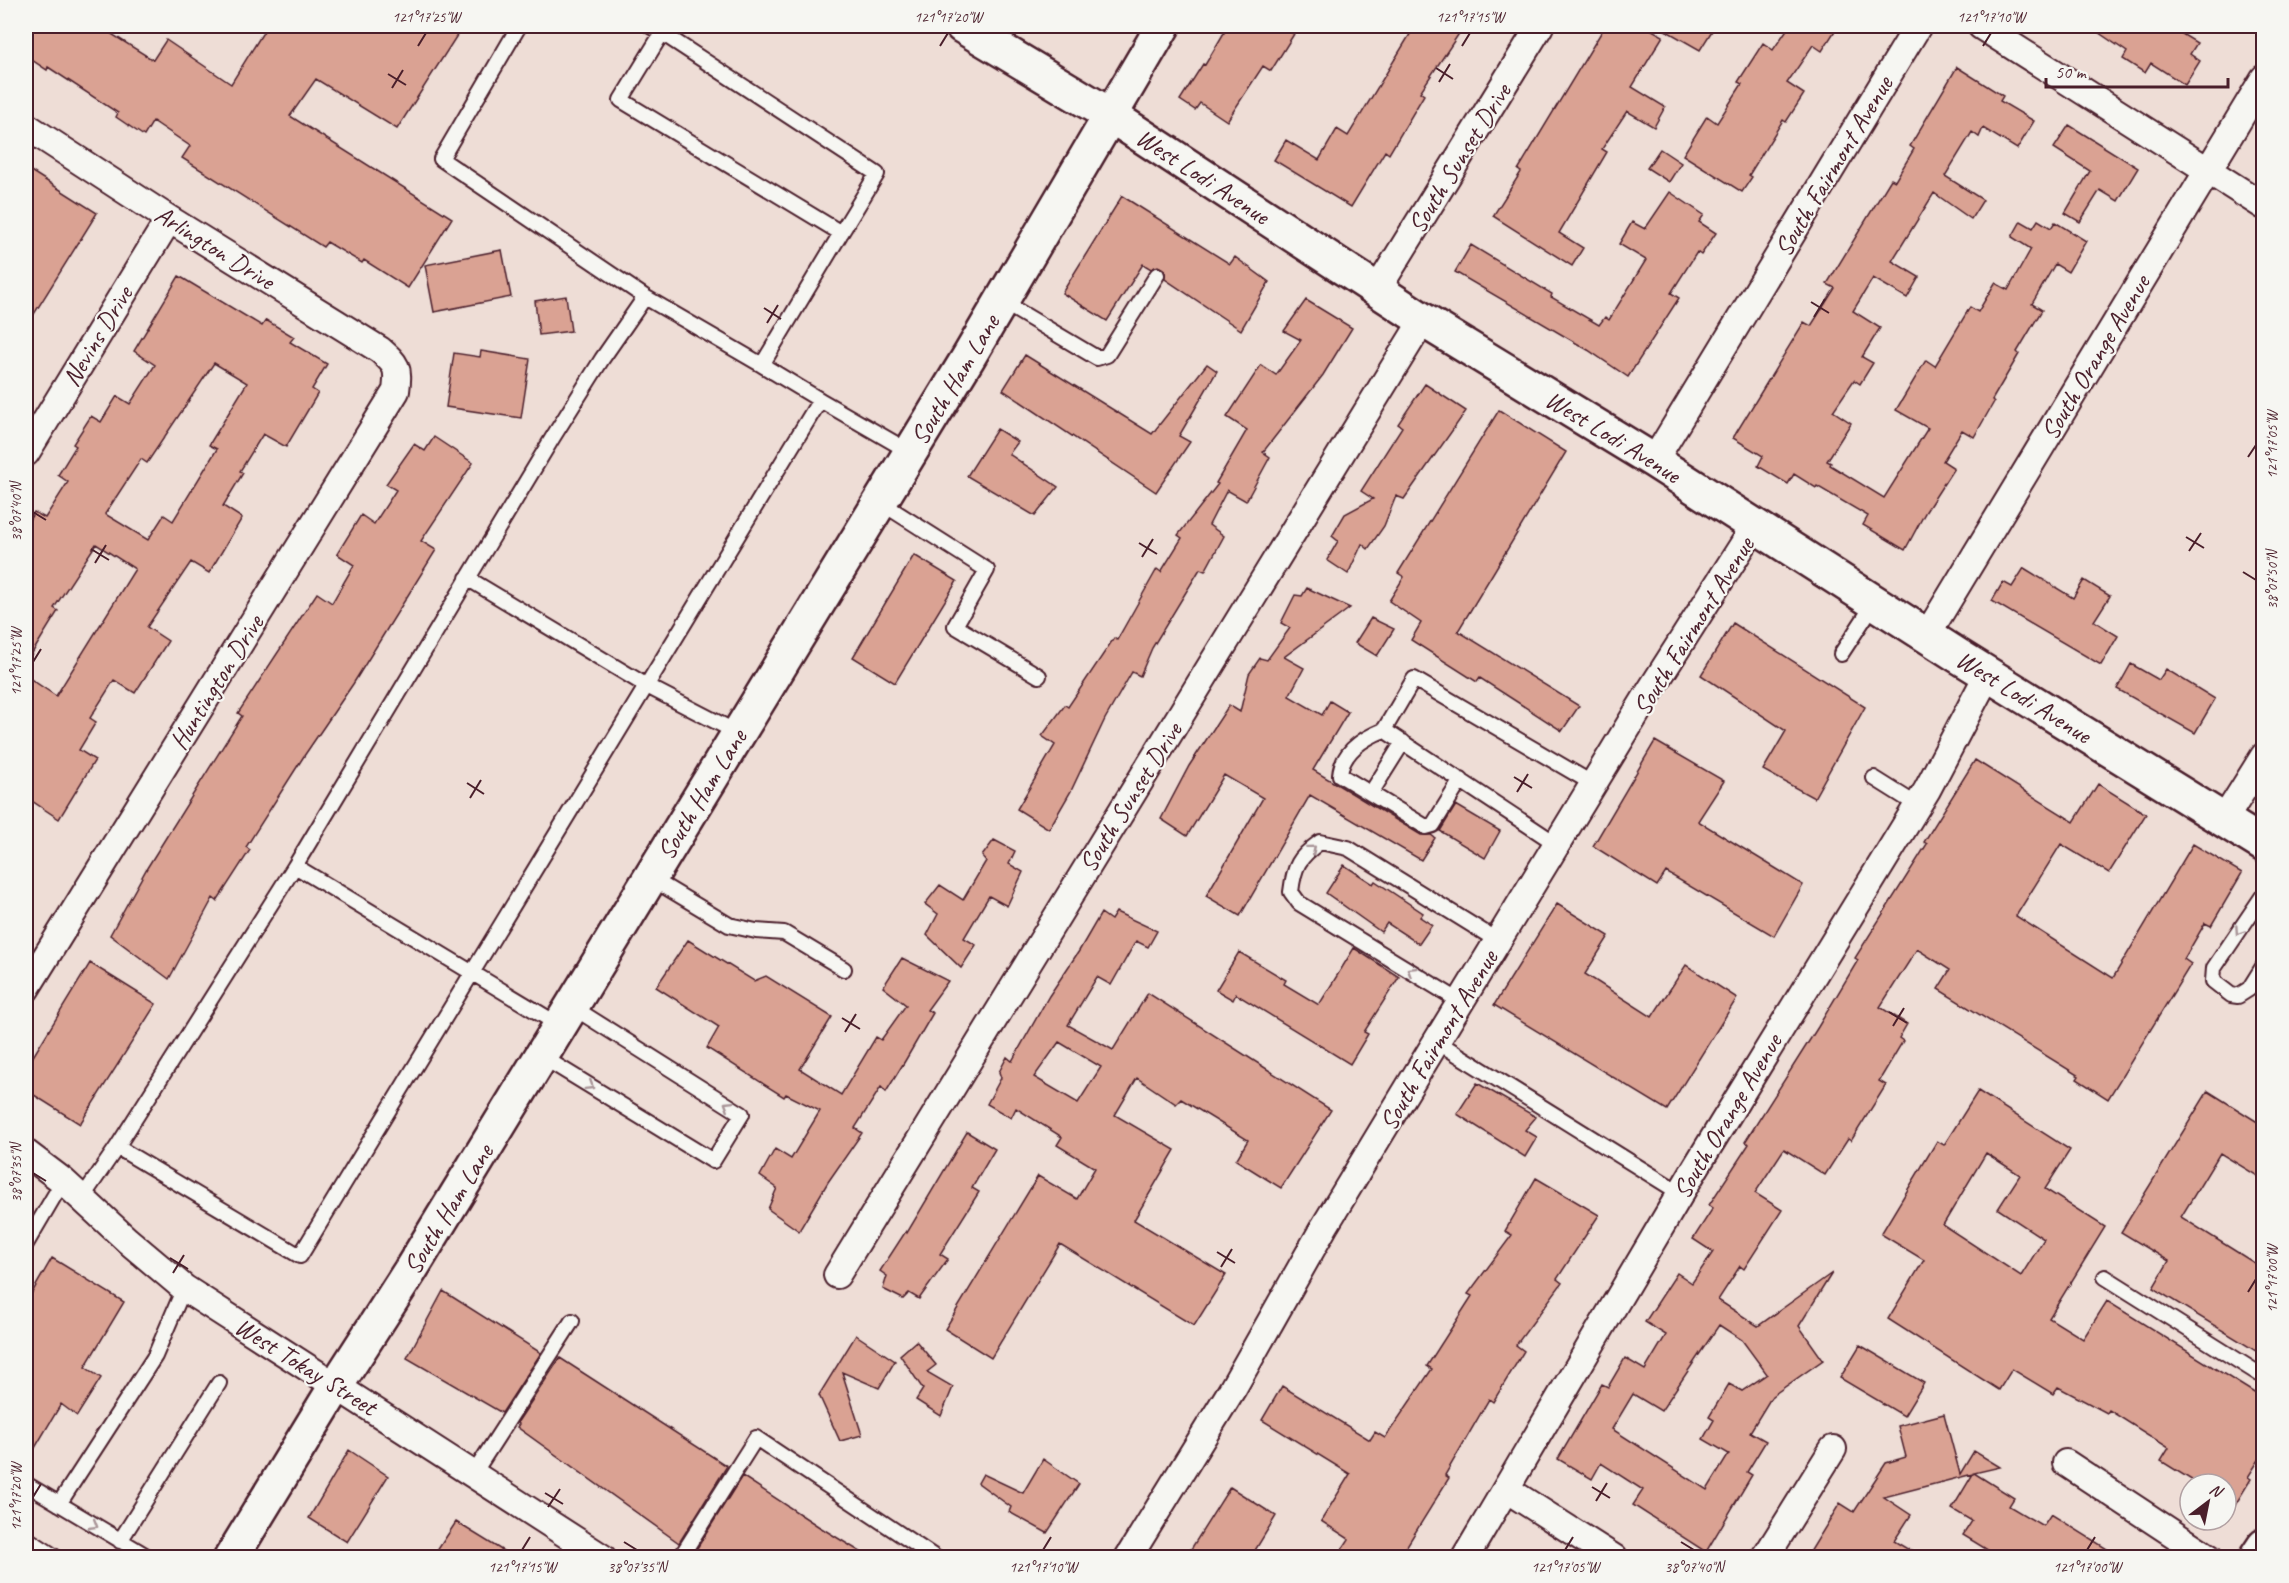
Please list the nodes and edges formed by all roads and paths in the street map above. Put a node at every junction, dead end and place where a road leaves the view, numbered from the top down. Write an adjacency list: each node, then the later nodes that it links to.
1 (519, 26): 17 (lane)
2 (962, 26): 9 (main road, West Lodi Avenue)
3 (1163, 26): 9 (main road, South Ham Lane)
4 (1540, 26): 16 (street, South Sunset Drive)
5 (1918, 26): 25 (street, South Fairmont Avenue)
6 (1981, 26): 11 (street)
7 (656, 29): 14 (lane); 14 (lane)
8 (2264, 78): 11 (street, South Orange Avenue)
9 (1110, 115): 16 (main road, West Lodi Avenue); 18 (main road, South Ham Lane)
10 (26, 126): 13 (street, Arlington Drive)
11 (2208, 170): 12 (street); 30 (street, South Orange Avenue)
12 (2264, 206)
13 (169, 219): 21 (street, Arlington Drive); 24 (street, Nevins Drive)
14 (841, 233): 20 (lane)
15 (1157, 275): 18 (lane)
16 (1377, 290): 19 (main road, West Lodi Avenue)
17 (645, 297): 20 (lane); 28 (lane)
18 (1002, 301): 23 (main road, South Ham Lane)
19 (1423, 320): 25 (main road, West Lodi Avenue); 65 (street, South Sunset Drive)
20 (762, 365): 22 (lane)
21 (399, 372): 54 (street, Huntington Drive)
22 (820, 400): 23 (lane); 34 (lane)
23 (910, 452): 26 (main road, South Ham Lane)
24 (26, 453)
25 (1654, 461): 27 (main road, West Lodi Avenue)
26 (880, 502): 33 (lane); 36 (main road, South Ham Lane)
27 (1755, 526): 29 (main road, West Lodi Avenue); 41 (street, South Fairmont Avenue)
28 (467, 578): 34 (lane); 47 (lane)
29 (1875, 602): 30 (main road, West Lodi Avenue); 31 (lane)
30 (1927, 635): 32 (main road, West Lodi Avenue)
31 (1841, 654)
32 (1988, 674): 43 (street, South Orange Avenue); 44 (main road, West Lodi Avenue)
33 (1039, 676)
34 (647, 686): 36 (lane); 53 (lane)
35 (1384, 730): 37 (lane); 41 (lane); 42 (lane)
36 (738, 733): 48 (main road, South Ham Lane)
37 (1403, 742): 40 (lane); 42 (lane)
38 (2264, 756): 44 (street)
39 (1874, 778): 43 (lane)
40 (1461, 780): 42 (lane); 45 (lane)
41 (1595, 785): 45 (street, South Fairmont Avenue)
42 (1371, 793)
43 (1917, 805): 62 (street, South Orange Avenue)
44 (2224, 820): 46 (main road, West Lodi Avenue)
45 (1558, 845): 50 (street, South Fairmont Avenue)
46 (2264, 845)
47 (295, 866): 53 (lane); 59 (lane)
48 (649, 877): 52 (lane); 56 (main road, South Ham Lane)
49 (2264, 894): 51 (lane, one-way to 51)
50 (1498, 941): 55 (street, South Fairmont Avenue); 55 (lane, one-way to 50)
51 (2264, 965)
52 (844, 969)
53 (471, 973): 56 (lane); 59 (lane)
54 (26, 989)
55 (1461, 1002): 57 (street, South Fairmont Avenue)
56 (565, 1015): 58 (main road, South Ham Lane); 58 (lane, one-way to 56)
57 (1436, 1041): 62 (lane); 87 (street, South Fairmont Avenue)
58 (541, 1056): 71 (main road, South Ham Lane)
59 (117, 1148): 63 (lane)
60 (26, 1153): 61 (street, West Tokay Street)
61 (63, 1181): 63 (street, West Tokay Street); 64 (lane)
62 (1680, 1192): 76 (street, South Orange Avenue)
63 (82, 1198): 67 (street, West Tokay Street)
64 (27, 1238)
65 (837, 1275)
66 (2105, 1277): 69 (lane)
67 (184, 1288): 71 (street, West Tokay Street); 77 (lane)
68 (572, 1321): 74 (lane)
69 (2264, 1377)
70 (219, 1383): 79 (lane)
71 (336, 1386): 74 (street, West Tokay Street); 83 (main road, South Ham Lane)
72 (1833, 1449): 90 (street)
73 (2066, 1463): 91 (street)
74 (474, 1473): 84 (street, West Tokay Street)
75 (26, 1484): 77 (lane)
76 (1506, 1489): 88 (street, South Orange Avenue); 89 (street)
77 (59, 1504): 79 (lane, one-way to 79)
78 (26, 1538): 82 (lane)
79 (120, 1541): 81 (lane)
80 (2264, 1546): 92 (main road)
81 (145, 1555)
82 (57, 1557)
83 (231, 1557)
84 (603, 1557)
85 (680, 1557): 86 (lane)
86 (936, 1557)
87 (1128, 1557)
88 (1465, 1557)
89 (1614, 1557)
90 (1765, 1557)
91 (2210, 1557)
92 (2256, 1557)

